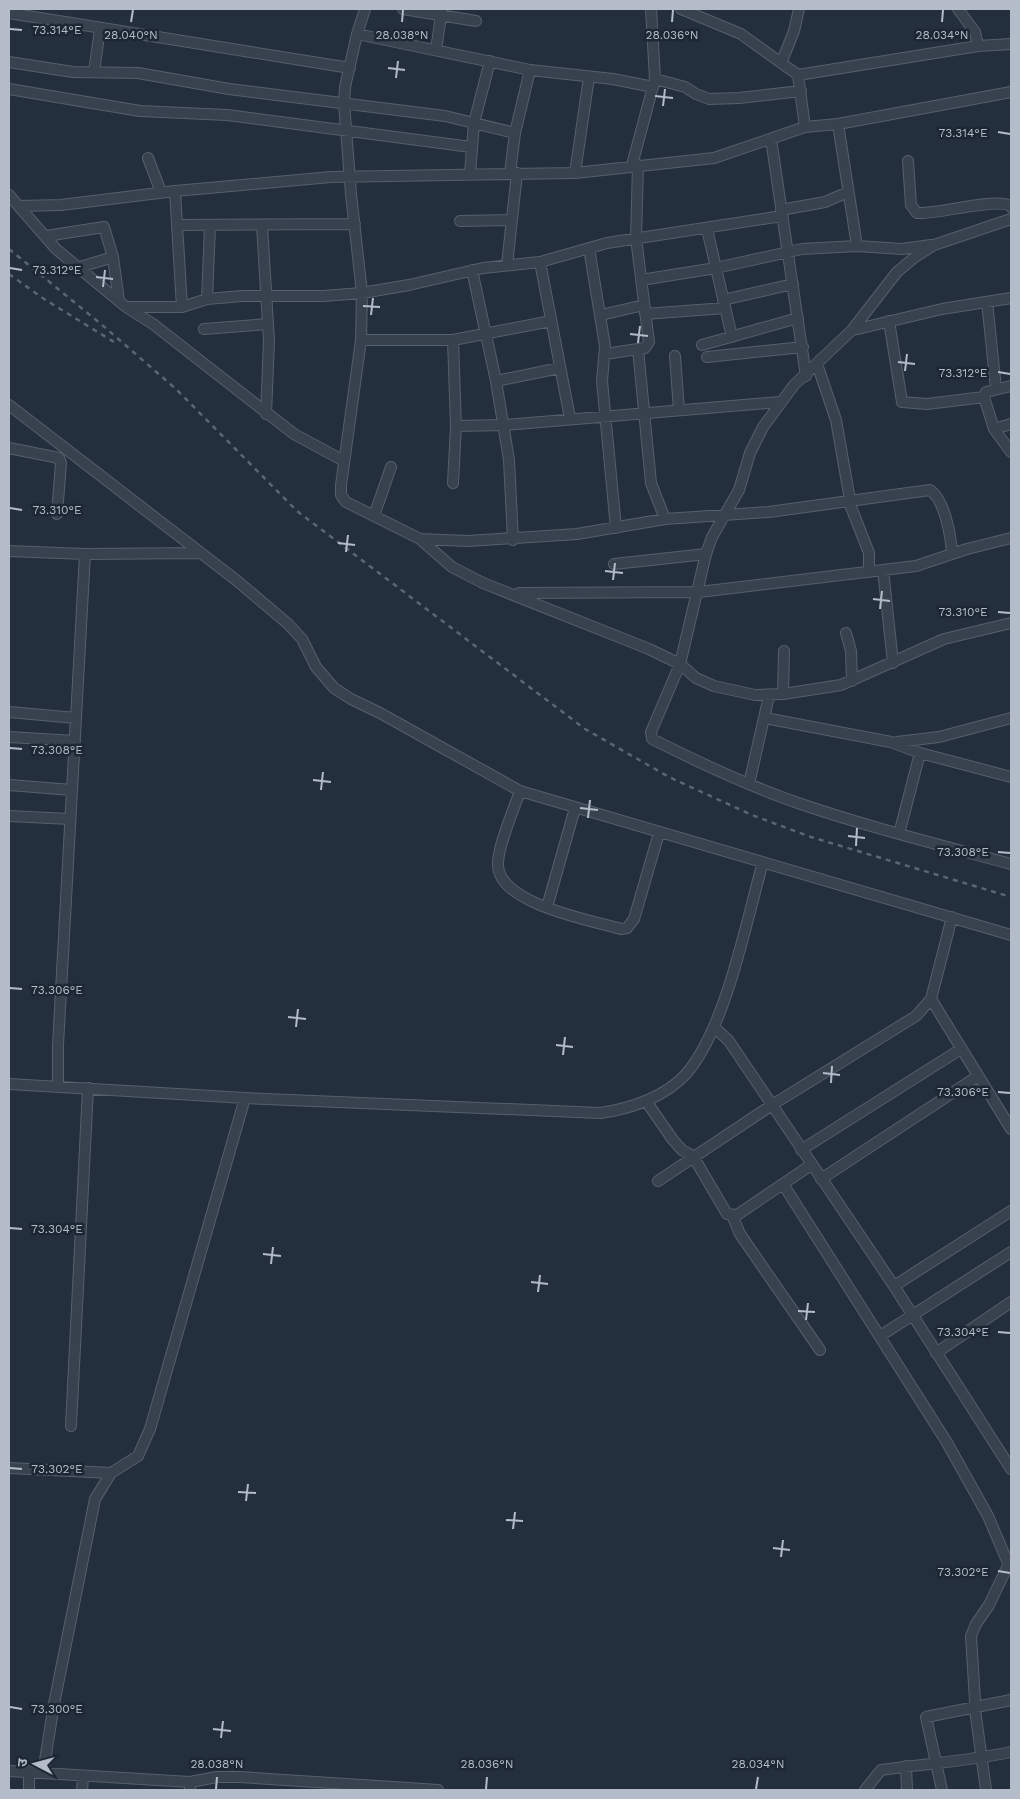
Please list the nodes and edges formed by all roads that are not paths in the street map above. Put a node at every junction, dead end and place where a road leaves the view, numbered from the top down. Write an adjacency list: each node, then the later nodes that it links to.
1 (365, 9): 11 (street)
2 (403, 9): 7 (street)
3 (651, 9): 23 (street)
4 (681, 9): 16 (street)
5 (799, 9): 16 (street)
6 (958, 9): 13 (street)
7 (442, 12): 9 (street); 14 (street)
8 (9, 13): 10 (street)
9 (476, 21)
10 (100, 29): 18 (street); 20 (street)
11 (357, 34): 14 (street); 18 (street)
12 (1011, 44): 13 (street)
13 (978, 46): 21 (street)
14 (436, 50): 15 (street)
15 (490, 61): 19 (street); 28 (street)
16 (782, 61): 21 (street)
17 (9, 62): 20 (street)
18 (350, 68): 27 (street)
19 (530, 70): 22 (street); 32 (street)
20 (94, 72): 27 (street)
21 (798, 75): 25 (street)
22 (589, 77): 23 (street); 40 (street)
23 (654, 83): 25 (street); 37 (street)
24 (9, 89): 31 (street)
25 (802, 91): 30 (street)
26 (1011, 92): 29 (street)
27 (344, 103): 28 (street); 31 (street)
28 (474, 123): 32 (street); 34 (street)
29 (838, 124): 30 (street); 44 (street)
30 (805, 127): 33 (street)
31 (347, 132): 34 (street); 41 (street)
32 (515, 133): 38 (street)
33 (771, 139): 37 (street); 48 (street)
34 (471, 147): 39 (street)
35 (148, 158): 43 (street)
36 (908, 161): 47 (street)
37 (635, 165): 40 (street); 58 (street)
38 (513, 173): 39 (street); 40 (street); 50 (street)
39 (470, 174): 41 (street)
40 (575, 174)
41 (350, 176): 42 (street); 52 (street)
42 (176, 190): 43 (street); 53 (street)
43 (161, 192): 46 (street)
44 (848, 192): 48 (street); 60 (street)
45 (9, 195): 46 (street)
46 (19, 206): 57 (street)
47 (1011, 207)
48 (782, 213): 56 (street); 62 (street)
49 (1011, 219): 59 (street)
50 (511, 220): 51 (street); 65 (street)
51 (460, 221)
52 (355, 224): 54 (street); 71 (street)
53 (178, 225): 55 (street); 78 (street)
54 (262, 225): 55 (street); 72 (street)
55 (210, 226): 74 (street)
56 (707, 229): 58 (street); 67 (street)
57 (46, 236): 63 (street); 66 (street)
58 (636, 238): 61 (street); 69 (street)
59 (934, 245): 60 (street); 86 (street)
60 (857, 246): 62 (street)
61 (589, 248): 64 (street); 80 (street)
62 (787, 252): 67 (street); 70 (street)
63 (113, 257): 66 (street); 76 (street)
64 (540, 262): 65 (street); 82 (street)
65 (507, 265): 68 (street)
66 (77, 268): 76 (street)
67 (716, 268): 69 (street); 77 (street)
68 (472, 270): 71 (street); 87 (street)
69 (641, 280): 79 (street)
70 (794, 284): 77 (street); 81 (street)
71 (362, 293): 72 (street); 89 (street)
72 (265, 296): 74 (street); 84 (street)
73 (1011, 298): 75 (street)
74 (208, 299): 78 (street)
75 (987, 302): 83 (street); 102 (street)
76 (122, 304): 78 (street); 108 (street)
77 (724, 304): 79 (street); 88 (street)
78 (182, 307)
79 (644, 309): 80 (street); 93 (street)
80 (601, 315): 94 (street)
81 (798, 318): 88 (street); 92 (street)
82 (551, 321): 87 (street); 98 (street)
83 (889, 321): 86 (street); 103 (street)
84 (268, 324): 85 (street); 108 (street)
85 (204, 329)
86 (852, 330): 97 (street)
87 (485, 332): 90 (street); 100 (street)
88 (732, 337): 91 (street)
89 (361, 340): 90 (street); 117 (street)
90 (453, 340): 113 (street)
91 (702, 345)
92 (803, 347): 96 (street); 99 (street)
93 (638, 350): 94 (street); 107 (street)
94 (605, 354): 109 (street)
95 (675, 356): 106 (street)
96 (707, 357)
97 (817, 364): 99 (street); 120 (street)
98 (560, 368): 100 (street); 110 (street)
99 (806, 376): 104 (street)
100 (496, 380): 112 (street)
101 (1011, 386): 102 (street)
102 (996, 388): 103 (street)
103 (984, 397): 114 (street)
104 (780, 402): 106 (street); 123 (street)
105 (9, 405): 130 (street)
106 (679, 410): 107 (street)
107 (643, 413): 109 (street); 124 (street)
108 (266, 414): 117 (street)
109 (606, 416): 110 (street); 125 (street)
110 (570, 418): 112 (street)
111 (1011, 424): 114 (street)
112 (504, 425): 113 (street); 128 (street)
113 (456, 426): 119 (street)
114 (994, 429): 116 (street)
115 (9, 448): 121 (street)
116 (1011, 452)
117 (344, 461): 122 (street)
118 (391, 467): 122 (street)
119 (453, 483)
120 (851, 504): 123 (street); 133 (street); 136 (street)
121 (57, 514)
122 (374, 516): 127 (street)
123 (725, 516): 124 (street); 132 (street)
124 (665, 519): 125 (street)
125 (616, 528): 128 (street)
126 (1011, 538): 133 (street)
127 (420, 539): 128 (street); 138 (street)
128 (513, 540)
129 (9, 551): 131 (street)
130 (200, 553): 131 (street); 159 (street)
131 (85, 554): 148 (street)
132 (706, 554): 134 (street); 137 (street)
133 (952, 554): 135 (street)
134 (614, 564)
135 (883, 570): 136 (street); 142 (street)
136 (869, 572): 137 (street)
137 (699, 592): 138 (street); 143 (street)
138 (510, 593): 143 (street)
139 (1011, 623): 142 (street)
140 (846, 632): 144 (street)
141 (784, 652): 145 (street)
142 (893, 663): 144 (street)
143 (680, 664): 146 (street); 156 (street)
144 (852, 681): 145 (street)
145 (783, 694): 146 (street)
146 (769, 696): 149 (street)
147 (9, 712): 148 (street)
148 (76, 718): 152 (street)
149 (765, 718): 153 (street); 156 (street)
150 (1011, 718): 153 (street)
151 (9, 737): 152 (street)
152 (75, 741): 158 (street)
153 (891, 742): 154 (street)
154 (920, 753): 155 (street); 164 (street)
155 (1011, 777)
156 (749, 784): 164 (street)
157 (9, 785): 158 (street)
158 (72, 790): 162 (street)
159 (520, 791): 160 (street); 167 (street)
160 (575, 808): 163 (street); 167 (street)
161 (9, 816): 162 (street)
162 (70, 819): 175 (street)
163 (660, 833): 165 (street); 167 (street)
164 (899, 834): 166 (street)
165 (763, 862): 168 (street); 171 (street)
166 (1011, 864)
167 (547, 907)
168 (952, 917): 169 (street); 170 (street)
169 (1011, 935)
170 (931, 999): 172 (street); 179 (street)
171 (714, 1027): 178 (street); 179 (street)
172 (962, 1049): 173 (street); 181 (street)
173 (978, 1076): 180 (street); 184 (street)
174 (9, 1084): 175 (street)
175 (58, 1086): 176 (street)
176 (88, 1088): 177 (street); 196 (street)
177 (245, 1098): 178 (street); 199 (street)
178 (646, 1101): 182 (street)
179 (772, 1105): 181 (street); 182 (street)
180 (1011, 1129)
181 (801, 1150): 183 (street)
182 (693, 1156): 185 (street); 188 (street)
183 (811, 1165): 184 (street); 186 (street)
184 (821, 1179): 190 (street)
185 (658, 1181)
186 (783, 1184): 188 (street); 193 (street)
187 (1011, 1211): 190 (street)
188 (732, 1215): 194 (street)
189 (1011, 1252): 192 (street)
190 (894, 1286): 192 (street)
191 (1011, 1302): 195 (street)
192 (912, 1316): 193 (street); 195 (street)
193 (880, 1336): 200 (street)
194 (820, 1350)
195 (936, 1353): 198 (street)
196 (71, 1426)
197 (9, 1468): 199 (street)
198 (1011, 1469)
199 (110, 1473): 209 (street)
200 (1010, 1561): 202 (street)
201 (1011, 1700): 202 (street)
202 (975, 1709): 204 (street); 205 (street)
203 (1011, 1752): 204 (street)
204 (981, 1758): 205 (street); 220 (street)
205 (934, 1762): 206 (street); 219 (street)
206 (906, 1766): 217 (street); 218 (street)
207 (9, 1771): 208 (street)
208 (29, 1771): 209 (street); 213 (street)
209 (43, 1773): 210 (street)
210 (83, 1776): 211 (street); 214 (street)
211 (136, 1779): 212 (street); 215 (street)
212 (190, 1786): 216 (street)
213 (29, 1790)
214 (82, 1790)
215 (136, 1790)
216 (438, 1790)
217 (865, 1790)
218 (907, 1790)
219 (942, 1790)
220 (986, 1790)

